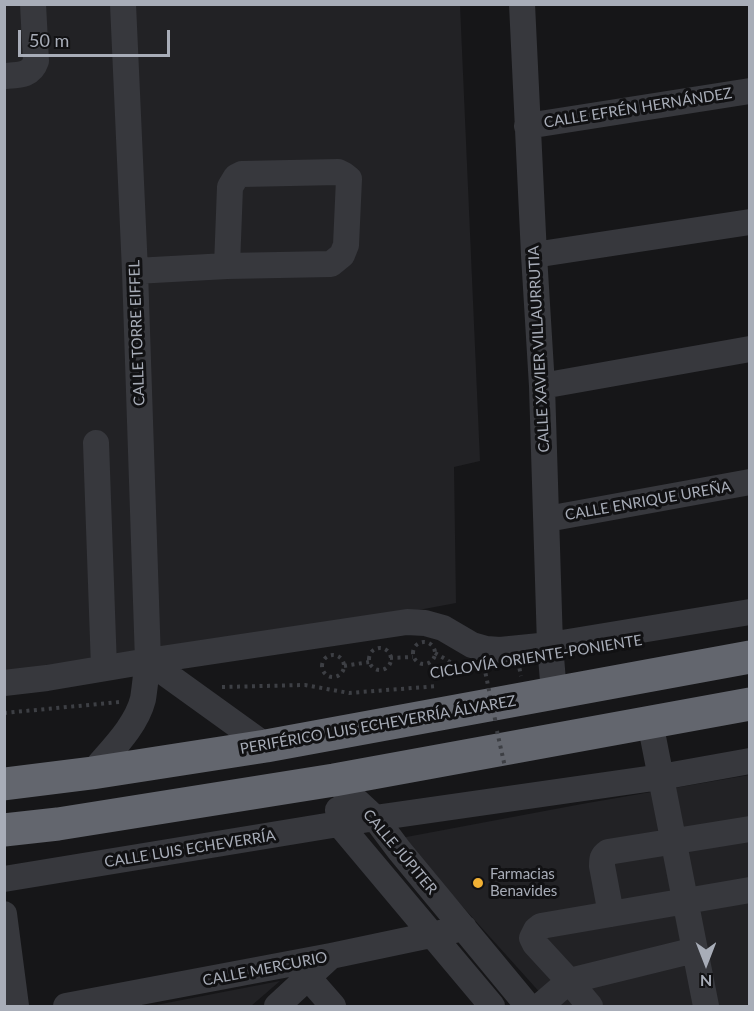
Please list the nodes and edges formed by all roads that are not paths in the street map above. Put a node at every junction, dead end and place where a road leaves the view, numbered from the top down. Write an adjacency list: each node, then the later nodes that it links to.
1 (33, 4): 4 (street)
2 (123, 4): 10 (street, CALLE TORRE EIFFEL)
3 (522, 4): 6 (street, CALLE XAVIER VILLAURRUTIA)
4 (4, 76)
5 (750, 91): 6 (street, CALLE EFRÉN HERNÁNDEZ)
6 (528, 126): 8 (street, CALLE XAVIER VILLAURRUTIA)
7 (750, 222): 8 (street)
8 (534, 255): 12 (street, CALLE XAVIER VILLAURRUTIA)
9 (227, 266): 9 (street); 10 (street)
10 (135, 271): 18 (street, CALLE TORRE EIFFEL)
11 (750, 349): 12 (street)
12 (542, 386): 15 (street, CALLE XAVIER VILLAURRUTIA)
13 (96, 443): 19 (street)
14 (750, 482): 15 (street, CALLE ENRIQUE UREÑA)
15 (547, 519): 20 (street, CALLE XAVIER VILLAURRUTIA)
16 (750, 612): 20 (street)
17 (750, 657): 20 (highway, PERIFÉRICO LUIS ECHEVERRÍA ÁLVAREZ)
18 (148, 661): 19 (street); 20 (street); 25 (street); 27 (street, CALLE TORRE EIFFEL)
19 (104, 668): 21 (street)
20 (552, 668): 24 (highway, PERIFÉRICO LUIS ECHEVERRÍA ÁLVAREZ)
21 (4, 683)
22 (750, 704): 23 (highway)
23 (650, 722): 28 (street); 29 (highway)
24 (377, 727): 25 (highway, PERIFÉRICO LUIS ECHEVERRÍA ÁLVAREZ); 29 (highway)
25 (266, 746): 27 (highway, PERIFÉRICO LUIS ECHEVERRÍA ÁLVAREZ); 29 (highway)
26 (750, 761): 28 (street, CALLE LUIS ECHEVERRÍA)
27 (92, 773): 30 (highway, PERIFÉRICO LUIS ECHEVERRÍA ÁLVAREZ)
28 (661, 777): 31 (street, CALLE LUIS ECHEVERRÍA); 35 (street)
29 (334, 780): 31 (street, CALLE JÚPITER); 32 (street, CALLE JÚPITER); 33 (highway)
30 (4, 784)
31 (375, 818): 32 (street, CALLE LUIS ECHEVERRÍA); 41 (street, CALLE JÚPITER)
32 (340, 825): 36 (street, CALLE LUIS ECHEVERRÍA); 42 (street, CALLE JÚPITER)
33 (4, 830)
34 (750, 830): 35 (street)
35 (673, 842): 38 (street); 40 (street)
36 (4, 879)
37 (750, 890): 38 (street)
38 (685, 902): 40 (street); 43 (street)
39 (4, 914): 46 (street)
40 (611, 914): 45 (street)
41 (464, 928): 42 (street, CALLE MERCURIO); 51 (street, CALLE JÚPITER)
42 (433, 935): 44 (street, CALLE MERCURIO); 50 (street, CALLE JÚPITER)
43 (695, 951): 45 (street); 54 (street)
44 (302, 970): 47 (street, CALLE MERCURIO); 48 (street); 49 (street)
45 (569, 981): 52 (street); 53 (street)
46 (16, 1006)
47 (66, 1006)
48 (277, 1006)
49 (333, 1006)
50 (492, 1006)
51 (528, 1006)
52 (540, 1006)
53 (590, 1006)
54 (706, 1006)

